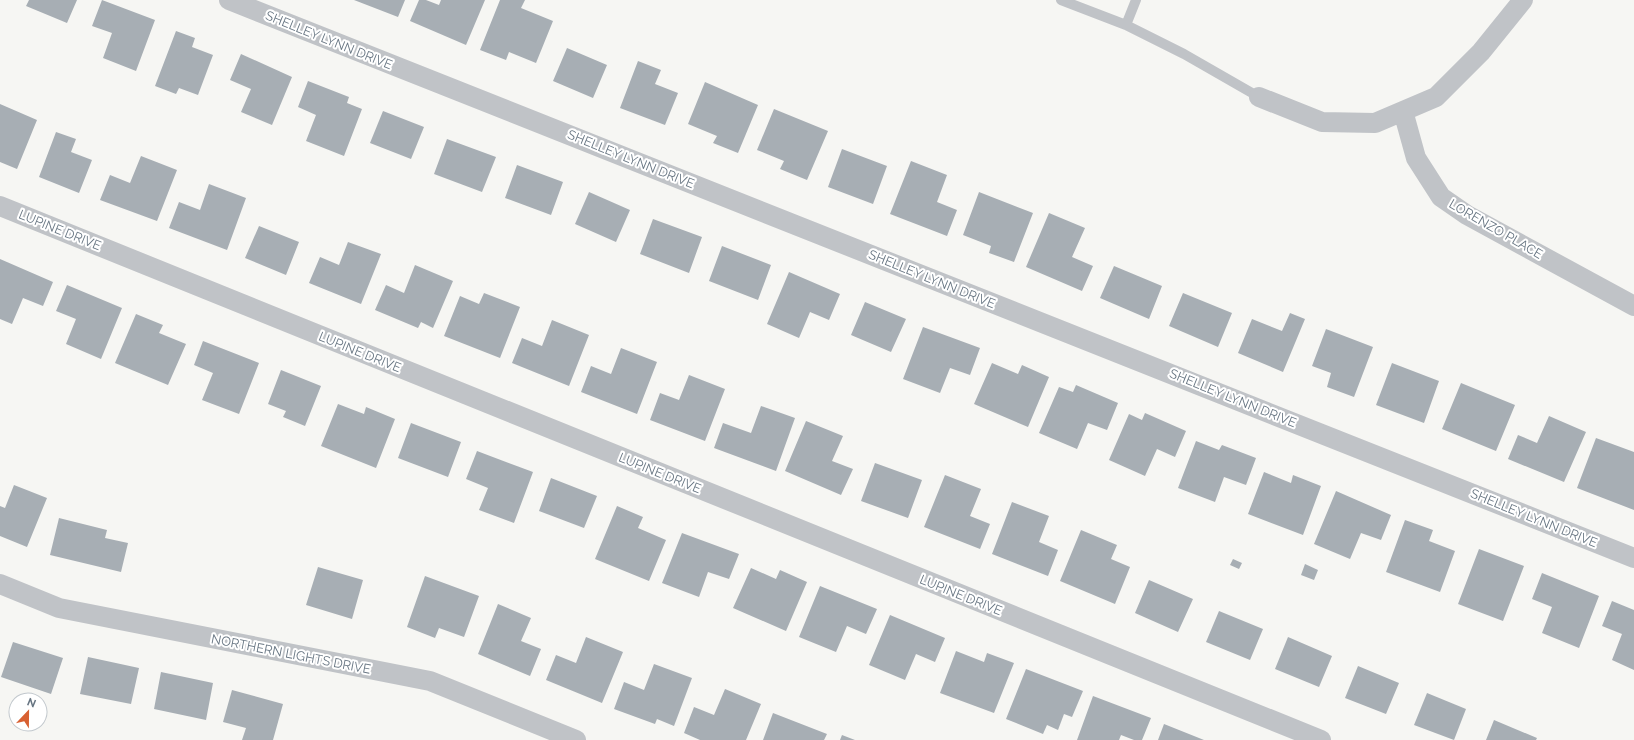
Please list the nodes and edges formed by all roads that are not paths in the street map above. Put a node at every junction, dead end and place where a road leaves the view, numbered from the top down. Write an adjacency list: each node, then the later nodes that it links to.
1 (229, 0): 10 (street, SHELLEY LYNN DRIVE)
2 (1061, 0): 5 (lane)
3 (1136, 0): 5 (lane)
4 (1523, 0): 7 (street)
5 (1126, 25): 6 (lane)
6 (1259, 96): 7 (street)
7 (1403, 111): 9 (street, LORENZO PLACE)
8 (0, 206): 13 (street, LUPINE DRIVE)
9 (1634, 306)
10 (1634, 558)
11 (0, 584): 12 (street, NORTHERN LIGHTS DRIVE)
12 (576, 740)
13 (1321, 740)

